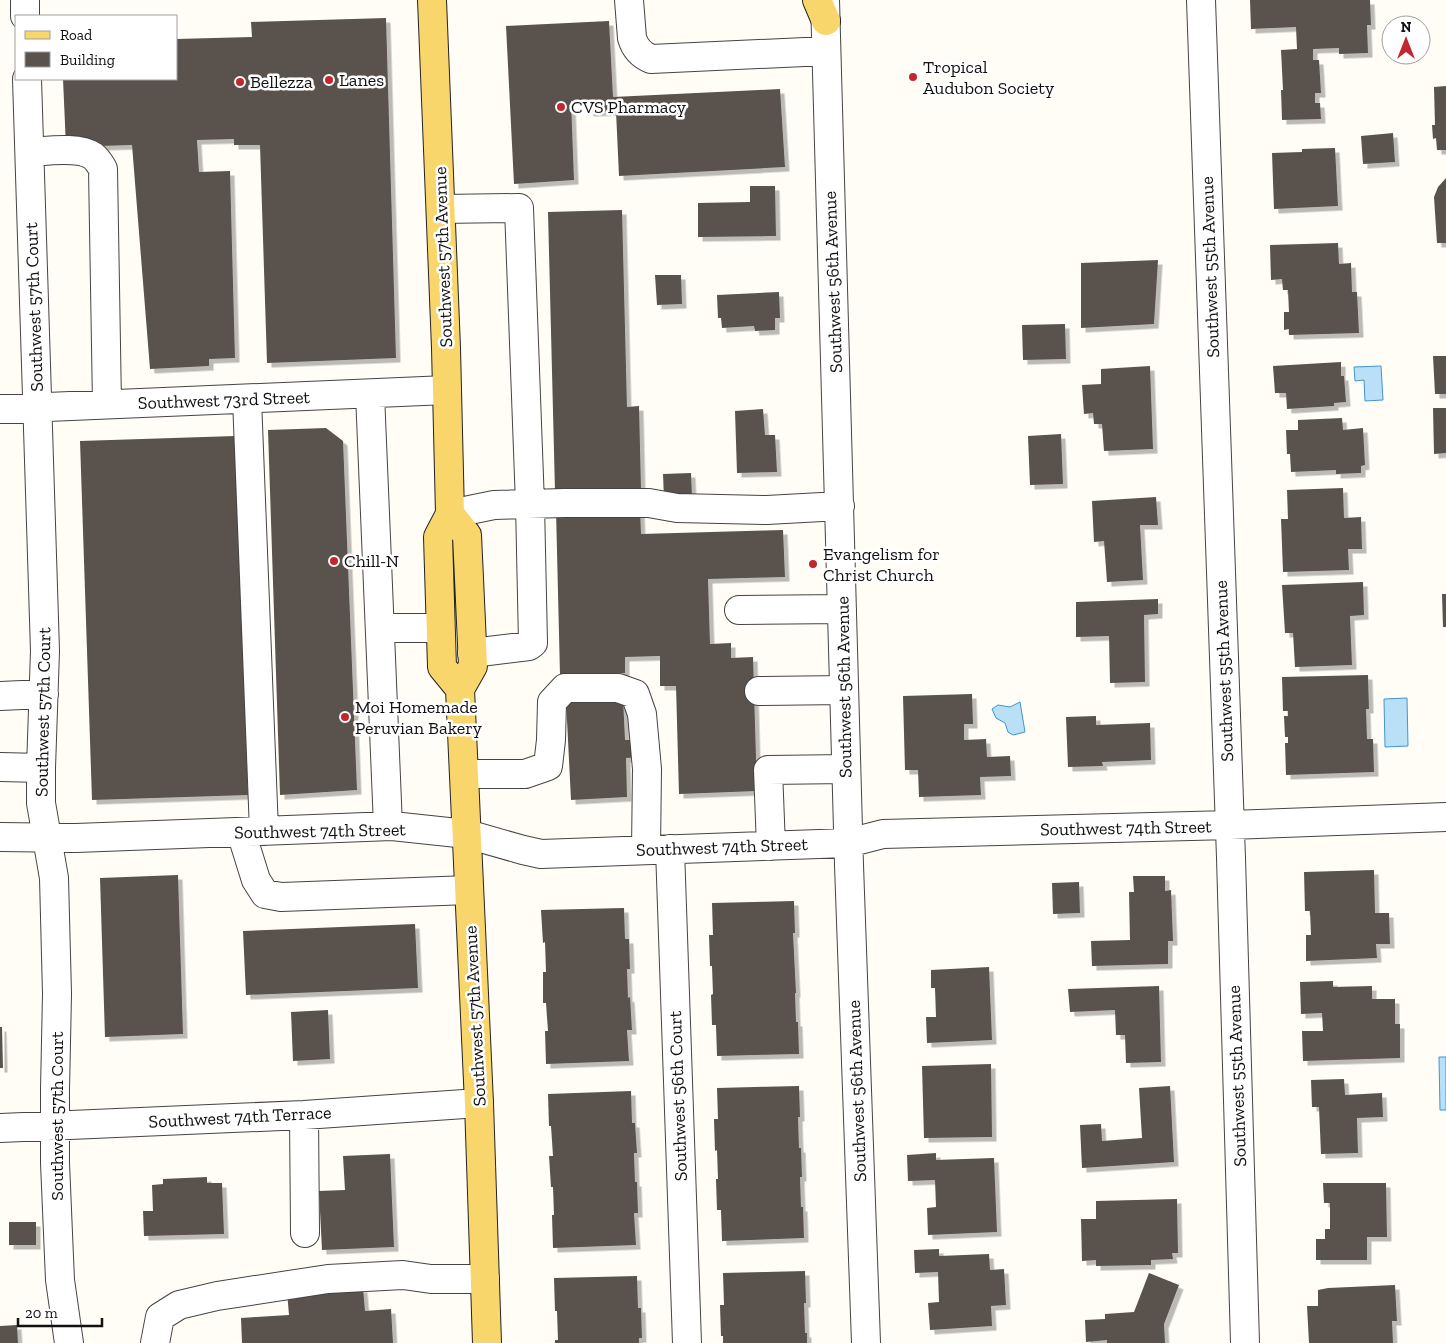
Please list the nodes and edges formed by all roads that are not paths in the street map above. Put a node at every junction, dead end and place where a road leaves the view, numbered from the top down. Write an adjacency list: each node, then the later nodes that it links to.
1 (25, 0): 6 (street)
2 (432, 0): 10 (main road, Southwest 57th Avenue)
3 (629, 0): 7 (street)
4 (1201, 0): 35 (street, Southwest 55th Avenue)
5 (823, 7): 7 (street, Southwest 56th Avenue)
6 (25, 15)
7 (826, 51): 18 (street, Southwest 56th Avenue)
8 (27, 80): 9 (street, Southwest 57th Court)
9 (30, 152): 14 (street); 15 (street, Southwest 57th Court)
10 (441, 209): 11 (main road, Southwest 57th Avenue); 17 (street)
11 (447, 390): 12 (street, Southwest 73rd Street); 19 (main road, Southwest 57th Avenue)
12 (370, 394): 13 (street, Southwest 73rd Street); 22 (street)
13 (247, 399): 14 (street, Southwest 73rd Street); 37 (street)
14 (108, 404): 15 (street, Southwest 73rd Street)
15 (37, 407): 16 (street, Southwest 73rd Street); 28 (street, Southwest 57th Court)
16 (0, 409)
17 (530, 504): 18 (street); 19 (street); 24 (street)
18 (840, 506): 20 (street, Southwest 56th Avenue)
19 (450, 514): 23 (main road, Southwest 57th Avenue); 24 (main road)
20 (842, 608): 21 (street); 26 (street, Southwest 56th Avenue)
21 (740, 610)
22 (380, 628): 23 (street); 36 (street)
23 (440, 628): 25 (main road, Southwest 57th Avenue)
24 (472, 653): 25 (main road)
25 (460, 689): 33 (main road, Southwest 57th Avenue)
26 (844, 690): 27 (street); 32 (street, Southwest 56th Avenue)
27 (759, 691)
28 (44, 694): 29 (street); 31 (street, Southwest 57th Court)
29 (0, 696)
30 (0, 767): 31 (street)
31 (41, 768): 40 (street, Southwest 57th Court)
32 (846, 769): 41 (street, Southwest 56th Avenue); 42 (street)
33 (464, 774): 38 (main road, Southwest 57th Avenue); 43 (street, Southwest 56th Court)
34 (1446, 816): 35 (street, Southwest 74th Street)
35 (1230, 825): 41 (street, Southwest 74th Street); 56 (street, Southwest 55th Avenue)
36 (388, 826): 37 (street, Southwest 74th Street); 38 (street, Southwest 74th Street)
37 (252, 832): 40 (street, Southwest 74th Street); 44 (street)
38 (467, 834): 43 (street, Southwest 74th Street); 44 (main road, Southwest 57th Avenue)
39 (0, 837): 40 (street, Southwest 74th Street)
40 (47, 837): 47 (street, Southwest 57th Court)
41 (848, 843): 42 (street, Southwest 74th Street); 55 (street, Southwest 56th Avenue)
42 (771, 846): 43 (street, Southwest 74th Street)
43 (658, 850): 54 (street, Southwest 56th Court)
44 (470, 890): 45 (main road, Southwest 57th Avenue)
45 (480, 1103): 46 (street, Southwest 74th Terrace); 50 (main road, Southwest 57th Avenue)
46 (304, 1115): 47 (street, Southwest 74th Terrace); 49 (street)
47 (55, 1127): 48 (street, Southwest 74th Terrace); 51 (street, Southwest 57th Court)
48 (0, 1128)
49 (305, 1233)
50 (485, 1279): 52 (street); 53 (main road, Southwest 57th Avenue)
51 (69, 1343)
52 (155, 1343)
53 (487, 1343)
54 (687, 1343)
55 (866, 1343)
56 (1245, 1343)

